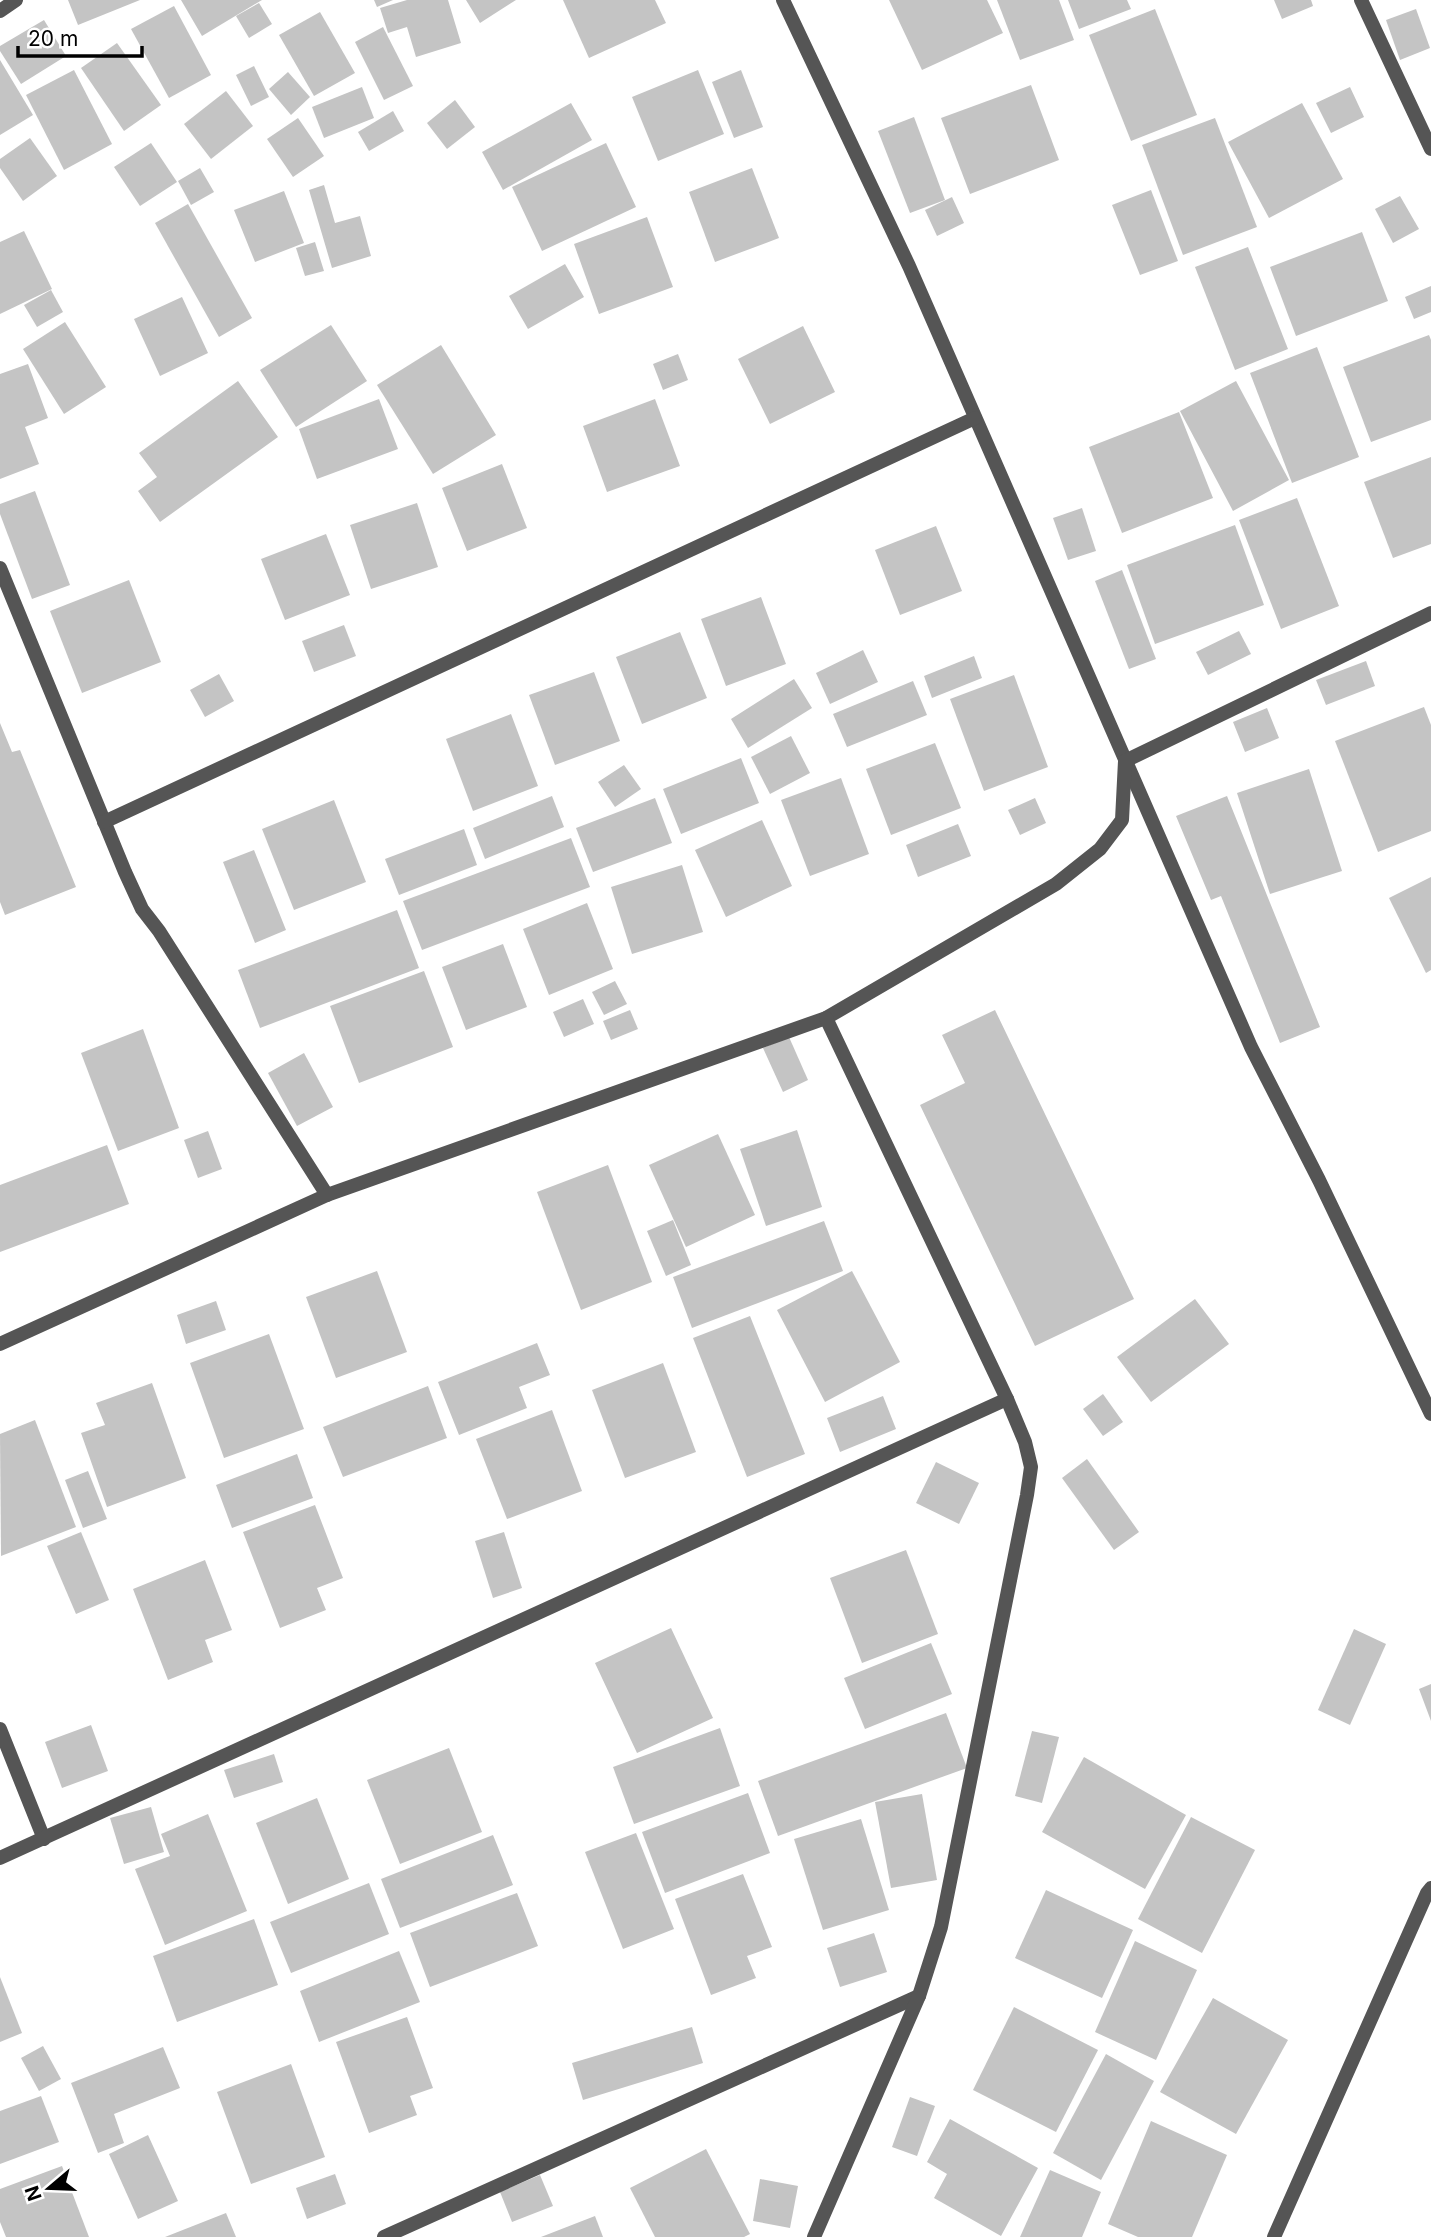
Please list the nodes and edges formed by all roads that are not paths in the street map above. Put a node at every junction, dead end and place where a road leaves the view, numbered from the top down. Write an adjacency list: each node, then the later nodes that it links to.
1 (16, 0): 4 (street)
2 (783, 0): 6 (street)
3 (1361, 0): 5 (street)
4 (0, 12)
5 (1431, 149)
6 (975, 418): 9 (street); 10 (street)
7 (0, 568): 10 (street)
8 (1431, 613): 9 (street)
9 (1125, 761): 11 (street); 15 (street)
10 (104, 822): 12 (street)
11 (825, 1018): 12 (street); 14 (street)
12 (327, 1195): 13 (street)
13 (0, 1345)
14 (1006, 1399): 17 (street); 20 (street)
15 (1431, 1413)
16 (0, 1729): 17 (street)
17 (44, 1839): 18 (street)
18 (0, 1858)
19 (1431, 1888): 23 (street)
20 (919, 1996): 21 (street); 22 (street)
21 (384, 2237)
22 (814, 2237)
23 (1274, 2237)

